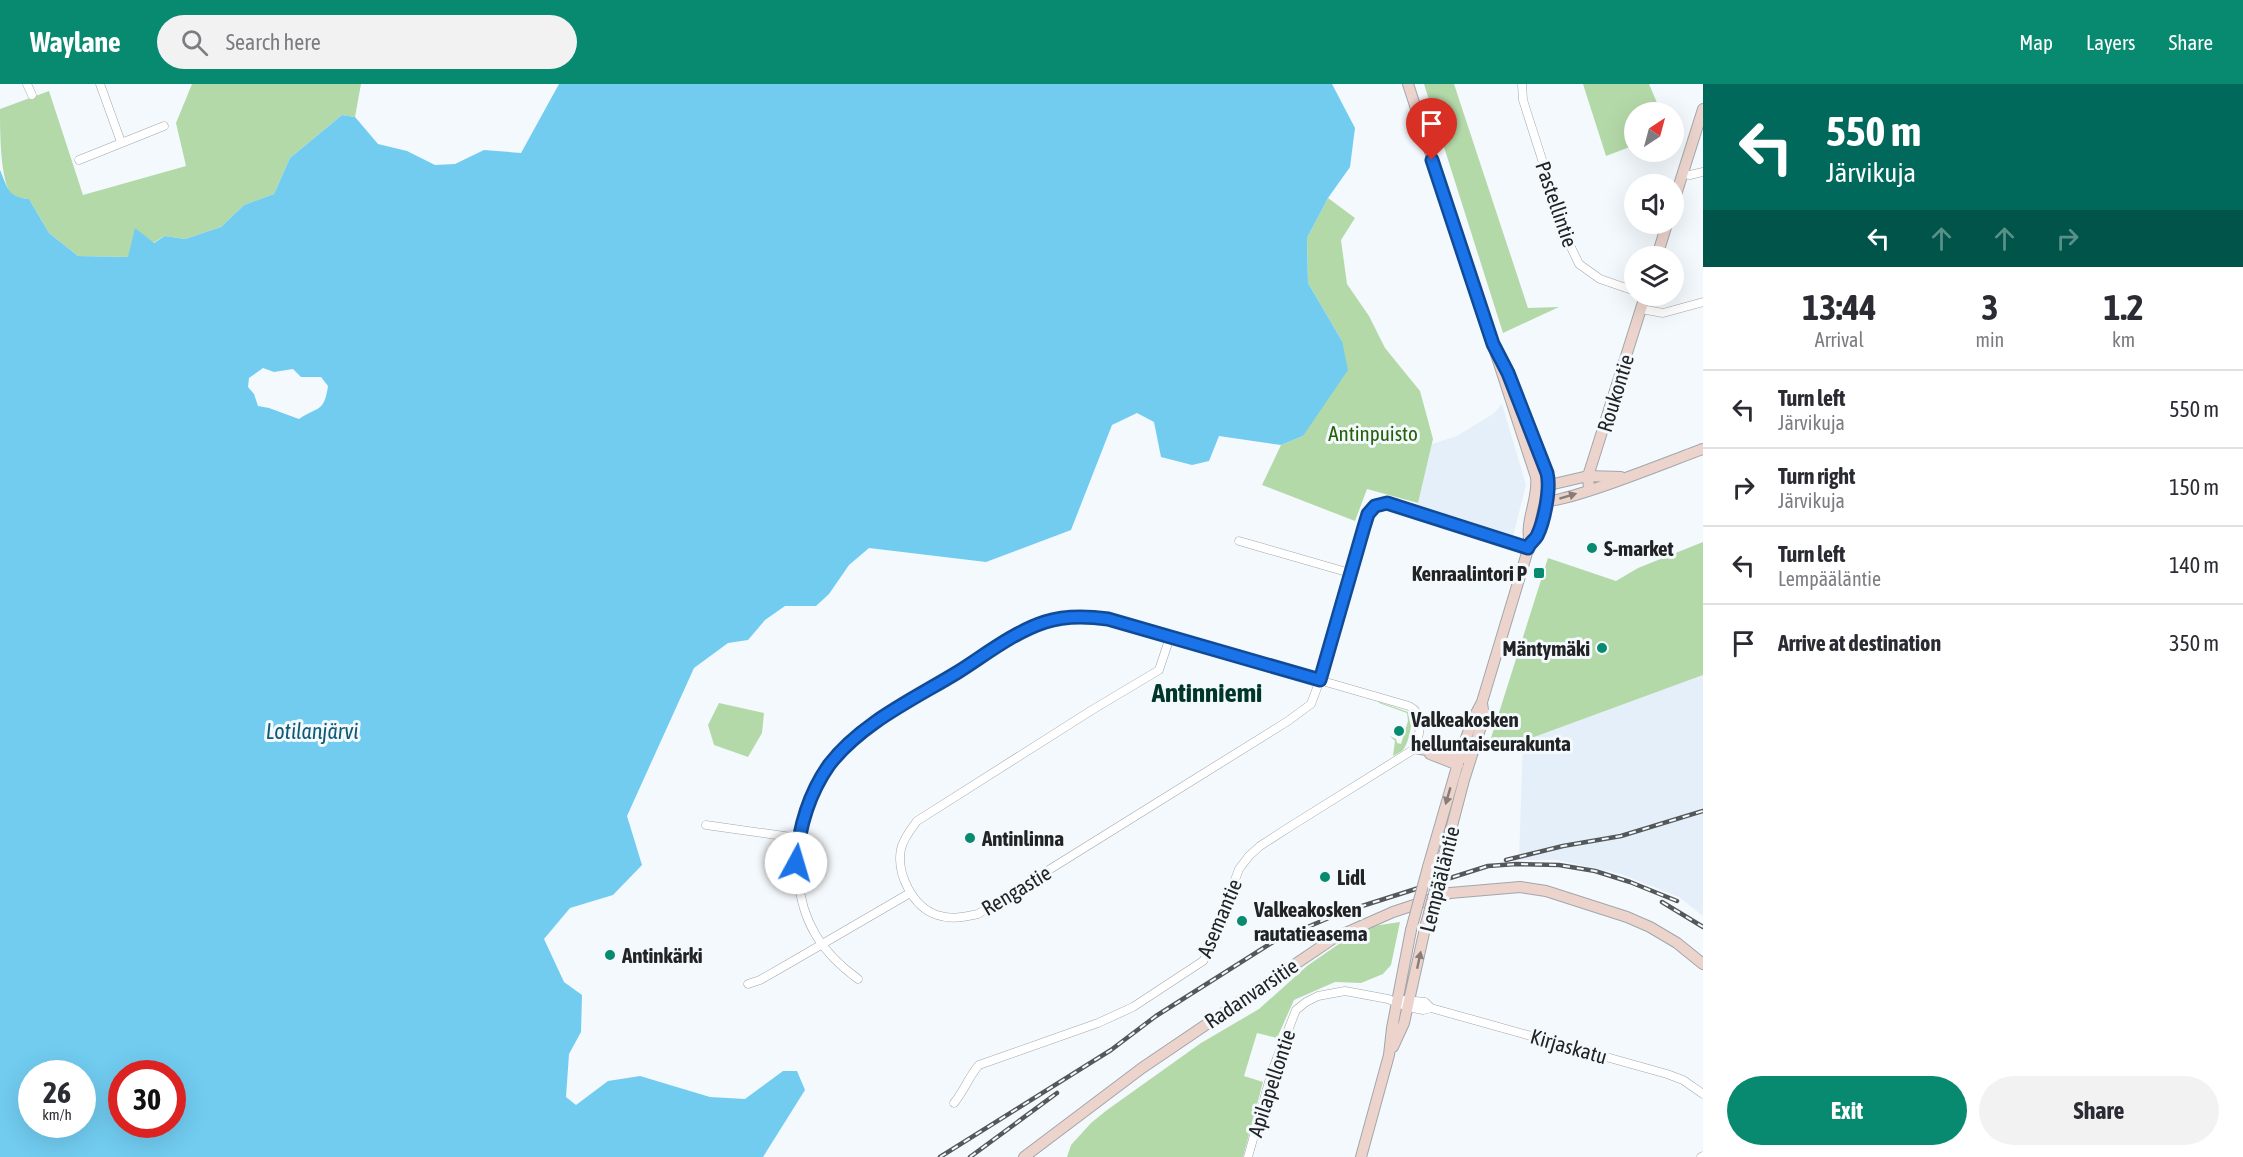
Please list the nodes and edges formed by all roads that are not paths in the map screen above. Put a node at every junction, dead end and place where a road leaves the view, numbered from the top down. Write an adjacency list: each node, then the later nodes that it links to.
1 (27, 84): 5 (street)
2 (100, 84): 8 (street)
3 (1408, 84): 17 (main road, Lempääläntie)
4 (1522, 84): 13 (street, Pastellintie)
5 (32, 95)
6 (1703, 109): 11 (main road)
7 (164, 126): 8 (street)
8 (122, 142): 9 (street)
9 (80, 160)
10 (1703, 172): 12 (street)
11 (1683, 174)
12 (1684, 174)
13 (1624, 287)
14 (1703, 303): 16 (street)
15 (1642, 306): 16 (main road, Roukontie)
16 (1641, 309): 19 (main road, Roukontie)
17 (1493, 344): 21 (main road, Lempääläntie); 23 (main road, Lempääläntie)
18 (1703, 449): 20 (main road)
19 (1588, 476): 20 (main road); 21 (main road); 22 (main road, Roukontie)
20 (1624, 477): 22 (main road)
21 (1549, 484): 23 (main road)
22 (1589, 490): 23 (main road, one-way to 22)
23 (1541, 501): 25 (main road, Lempääläntie)
24 (1239, 541): 26 (street)
25 (1529, 545): 26 (street, Rengastie); 30 (main road, Lempääläntie)
26 (1350, 573): 28 (street, Rengastie)
27 (1170, 638): 28 (street); 32 (street); 33 (street)
28 (1320, 680): 29 (street); 33 (street, Rengastie)
29 (1416, 748): 30 (main road); 40 (street, Asemantie)
30 (1463, 760): 38 (main road, Lempääläntie, one-way to 30, bridge); 38 (main road, Lempääläntie, one-way to 38, bridge)
31 (706, 825): 32 (street)
32 (798, 838): 34 (street)
33 (910, 893): 34 (street)
34 (822, 943): 36 (street); 37 (street)
35 (1703, 964): 41 (main road, Radanvarsitie)
36 (858, 979)
37 (748, 984)
38 (1405, 1002): 39 (street, Kirjaskatu); 42 (street, Apilapellontie); 43 (main road, Lempääläntie)
39 (1703, 1094)
40 (954, 1103)
41 (1024, 1157)
42 (1248, 1157)
43 (1361, 1157)

